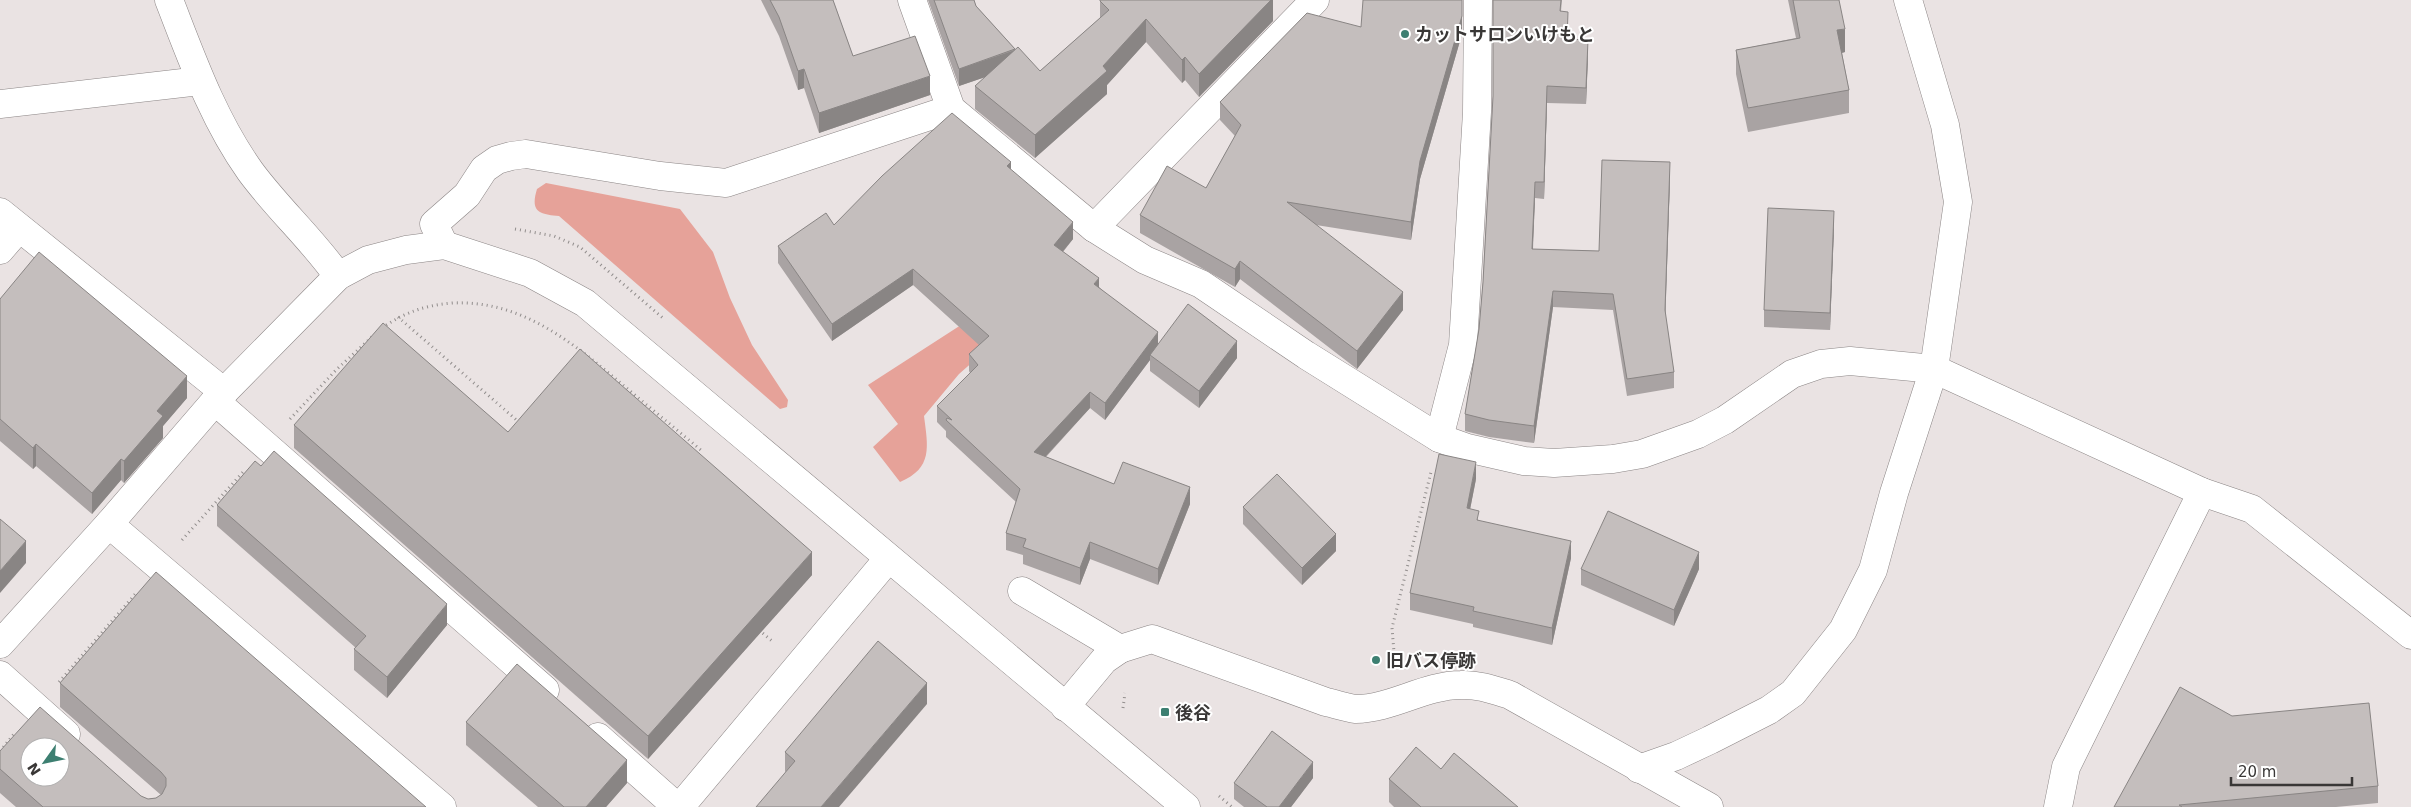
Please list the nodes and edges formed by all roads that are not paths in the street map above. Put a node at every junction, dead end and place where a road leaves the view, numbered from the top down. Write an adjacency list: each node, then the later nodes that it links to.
1 (169, 0): 6 (street)
2 (912, 0): 8 (street)
3 (1315, 0): 10 (street)
4 (1478, 0): 16 (street)
5 (1908, 0): 14 (street)
6 (200, 81): 7 (street); 13 (street)
7 (0, 104)
8 (951, 109): 10 (street); 11 (street)
9 (10, 220): 12 (street); 15 (street)
10 (1094, 228): 16 (street)
11 (444, 245): 13 (street); 19 (street)
12 (0, 250)
13 (338, 276): 15 (street)
14 (1934, 369): 16 (street); 17 (street); 27 (street)
15 (219, 396): 18 (street); 29 (street)
16 (1439, 438)
17 (2202, 492): 21 (street); 32 (street)
18 (109, 524): 22 (street); 28 (street)
19 (888, 559): 25 (street); 29 (street)
20 (1022, 592): 23 (street)
21 (2411, 635)
22 (0, 644)
23 (1120, 649): 25 (street); 27 (street)
24 (0, 676): 26 (street)
25 (1065, 707): 30 (street)
26 (86, 752)
27 (1639, 768): 31 (street)
28 (442, 807)
29 (679, 807)
30 (1186, 807)
31 (1709, 807)
32 (2058, 807)

